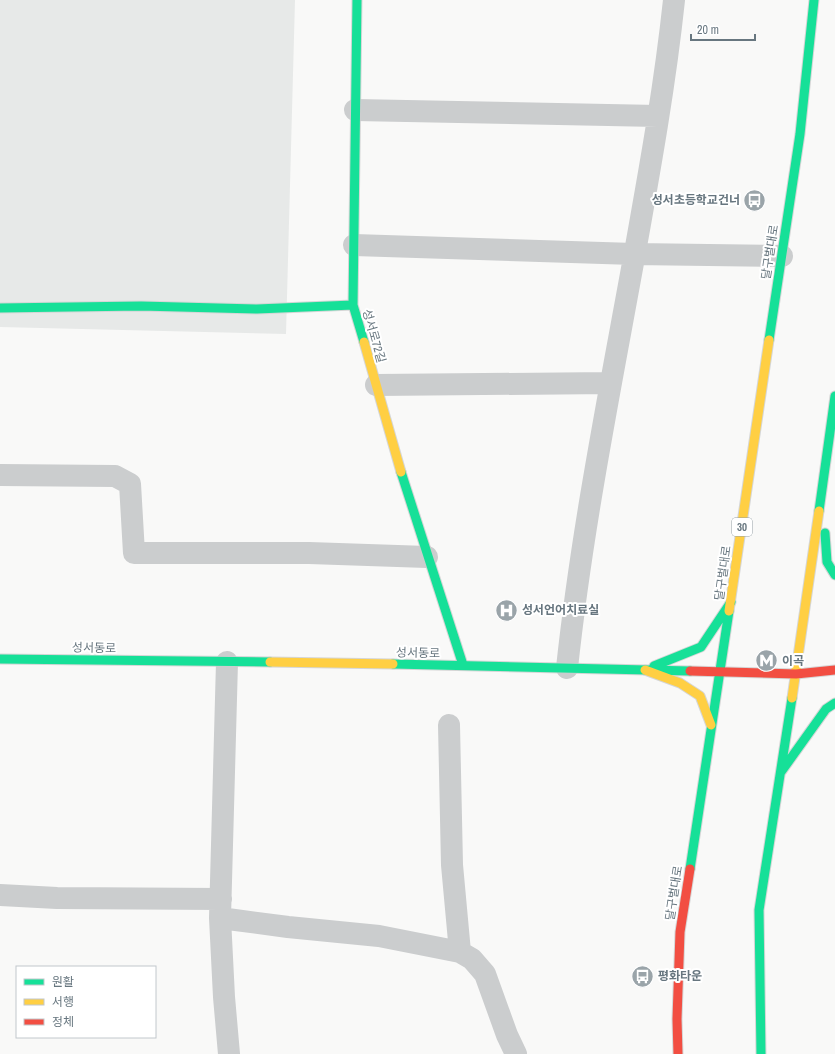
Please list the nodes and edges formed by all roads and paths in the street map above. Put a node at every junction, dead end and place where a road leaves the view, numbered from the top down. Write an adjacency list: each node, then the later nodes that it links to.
1 (357, 0): 4 (main road, 성서로72길)
2 (674, 0): 5 (street)
3 (814, 0): 8 (main road, 달구벌대로 / 30)
4 (355, 110): 5 (street); 6 (main road, 성서로72길)
5 (658, 116): 7 (street)
6 (354, 246): 7 (street); 9 (main road, 성서로72길)
7 (634, 254): 8 (street); 11 (street)
8 (782, 256): 18 (main road, 달구벌대로 / 30)
9 (352, 305): 10 (main road); 12 (main road, 성서로72길)
10 (0, 308)
11 (611, 383): 12 (street); 22 (street)
12 (376, 385): 16 (main road, 성서로72길)
13 (835, 396): 15 (main road)
14 (0, 474): 16 (street)
15 (821, 493): 17 (main road); 26 (main road)
16 (427, 557): 21 (main road, 성서로72길)
17 (835, 575)
18 (731, 602): 23 (main road); 25 (main road, 달구벌대로 / 30)
19 (0, 659): 20 (main road, 성서동로)
20 (227, 662): 21 (main road, 성서동로); 32 (street)
21 (462, 665): 22 (main road, 성서동로)
22 (567, 668): 23 (main road, 성서동로)
23 (645, 670): 25 (main road, 성서동로); 29 (main road)
24 (835, 670): 26 (main road, 성서동로)
25 (720, 672): 26 (main road, 성서동로); 29 (main road, 달구벌대로 / 30)
26 (796, 674): 30 (main road)
27 (835, 703): 30 (main road)
28 (450, 725): 33 (street)
29 (712, 727): 36 (main road, 달구벌대로 / 30)
30 (781, 772): 37 (main road)
31 (0, 895): 32 (street)
32 (221, 908): 33 (street); 34 (street)
33 (460, 952): 35 (street)
34 (229, 1054)
35 (516, 1054)
36 (678, 1054)
37 (761, 1054)

